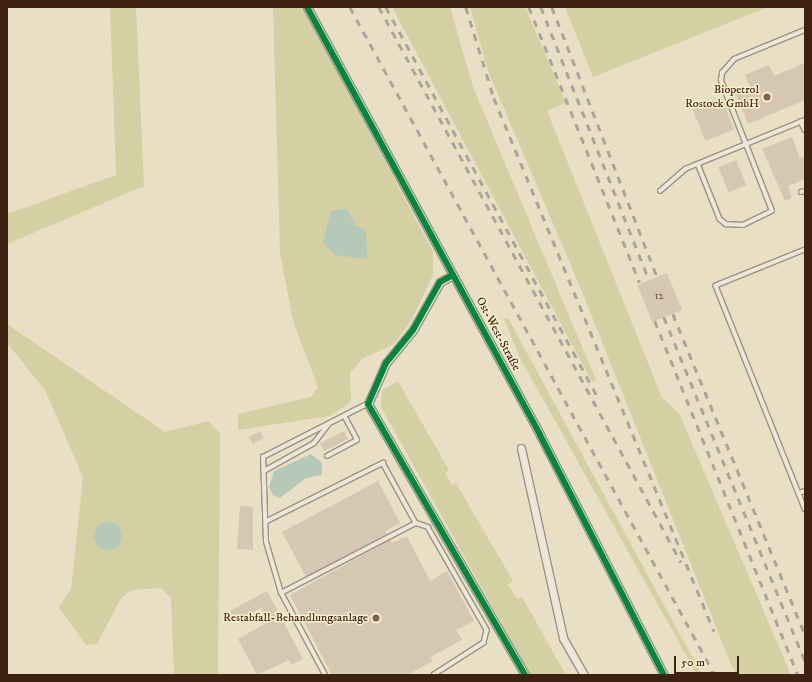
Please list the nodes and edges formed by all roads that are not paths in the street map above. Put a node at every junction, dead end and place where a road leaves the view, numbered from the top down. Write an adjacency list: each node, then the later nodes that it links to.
1 (307, 7): 9 (street, Ost-West-Straße)
2 (805, 30): 5 (lane)
3 (803, 120): 4 (lane); 5 (lane)
4 (805, 130)
5 (747, 144): 6 (lane); 6 (lane)
6 (698, 164): 7 (lane)
7 (660, 191)
8 (805, 250): 17 (lane)
9 (453, 275): 10 (street); 26 (street, Ost-West-Straße)
10 (368, 404): 11 (lane); 24 (street)
11 (344, 416): 12 (lane); 14 (lane)
12 (329, 424): 15 (lane); 15 (lane)
13 (521, 448): 25 (street)
14 (327, 456)
15 (264, 472): 19 (lane)
16 (805, 491): 17 (lane)
17 (799, 493): 18 (lane)
18 (805, 509)
19 (267, 522): 20 (lane); 21 (lane)
20 (416, 523): 21 (lane); 23 (lane)
21 (281, 593): 22 (lane)
22 (324, 675)
23 (434, 675)
24 (525, 675)
25 (584, 675)
26 (664, 675)

